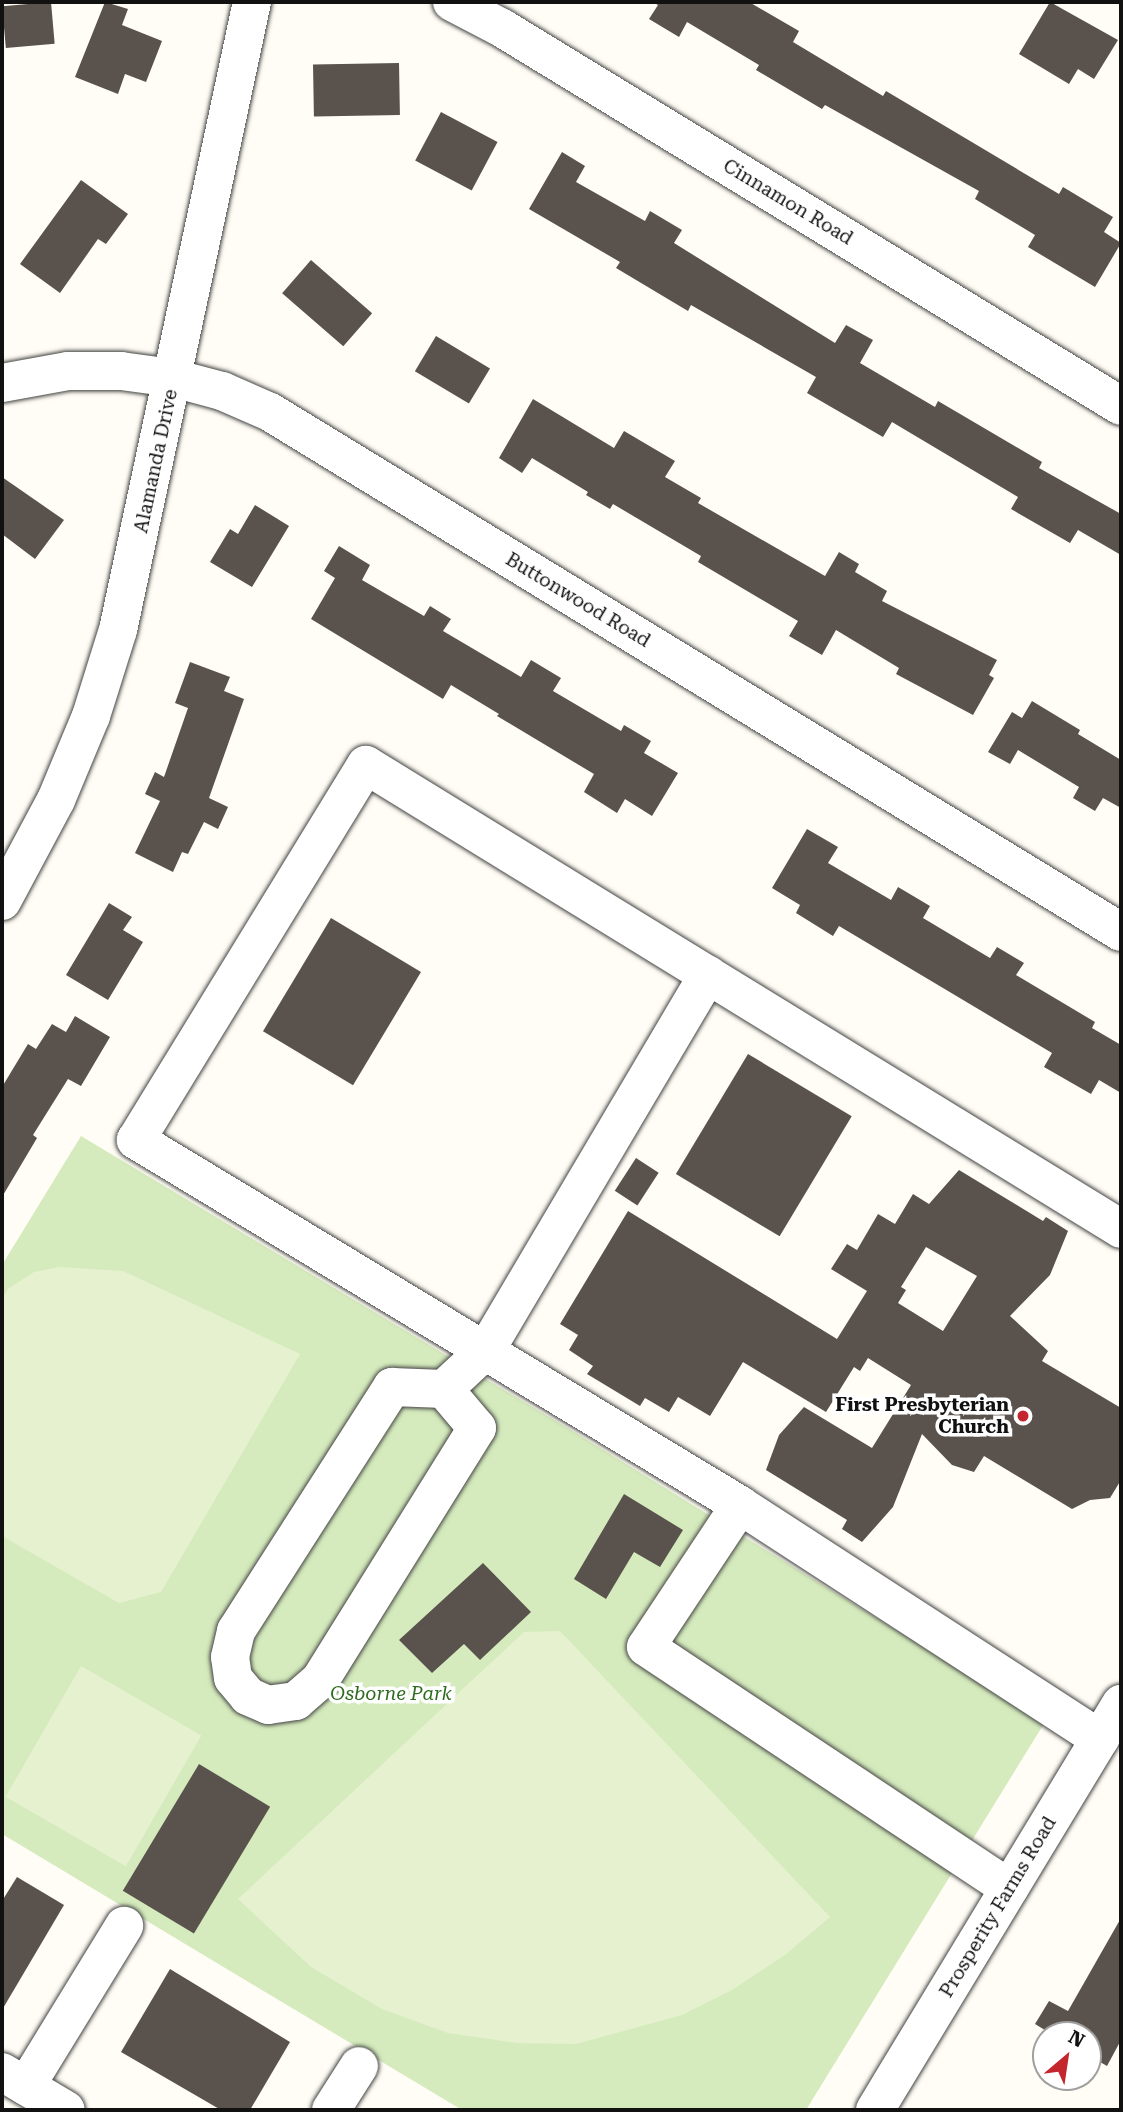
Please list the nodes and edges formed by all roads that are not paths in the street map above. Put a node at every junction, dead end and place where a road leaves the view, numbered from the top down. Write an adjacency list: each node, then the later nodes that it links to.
1 (252, 2): 3 (street, Alamanda Drive)
2 (452, 2): 5 (street, Cinnamon Road)
3 (173, 378): 4 (street, Buttonwood Road); 6 (street, Alamanda Drive); 7 (street, Buttonwood Road)
4 (2, 383)
5 (1121, 406)
6 (2, 901)
7 (1121, 932)
8 (708, 975): 9 (street); 10 (street); 10 (street)
9 (1121, 1229)
10 (486, 1350): 11 (street); 12 (street)
11 (444, 1389): 11 (street)
12 (740, 1505): 14 (street); 15 (street)
13 (1121, 1704): 14 (street, Prosperity Farms Road)
14 (1100, 1739): 15 (street, Prosperity Farms Road)
15 (1009, 1888): 21 (street, Prosperity Farms Road)
16 (124, 1926): 18 (street)
17 (359, 2066): 20 (street)
18 (8, 2076): 19 (street)
19 (66, 2110)
20 (331, 2110)
21 (875, 2110)

